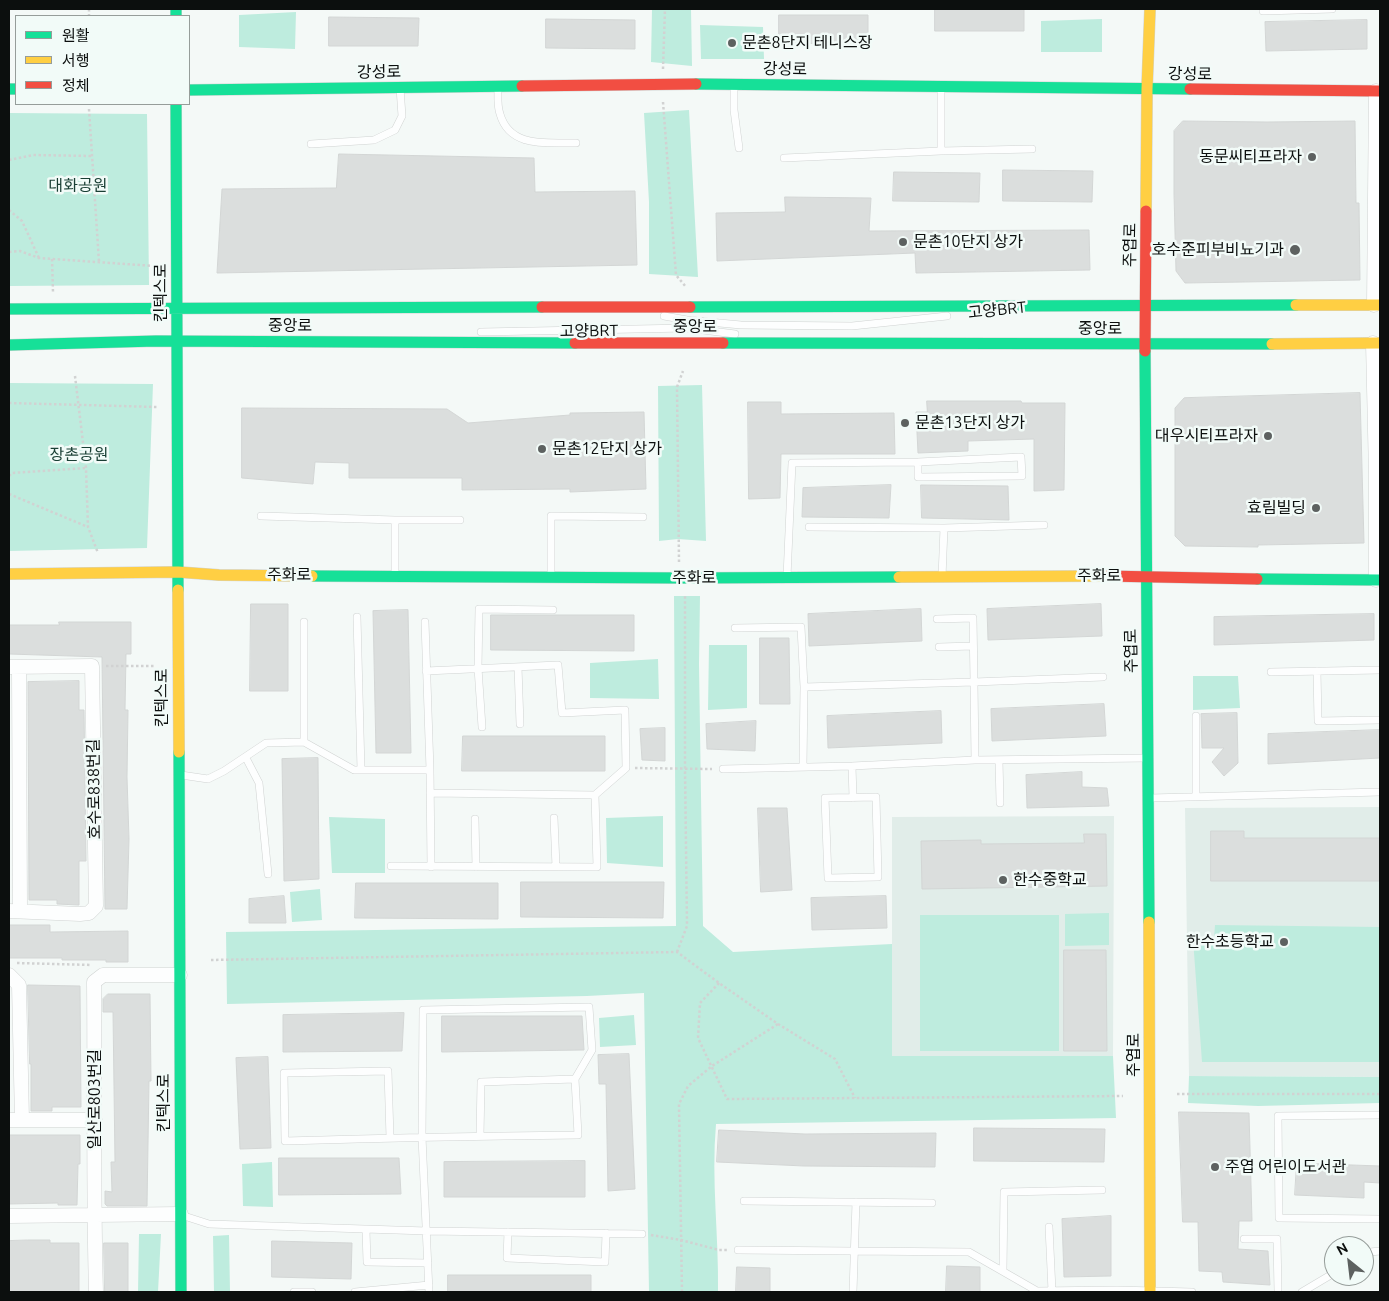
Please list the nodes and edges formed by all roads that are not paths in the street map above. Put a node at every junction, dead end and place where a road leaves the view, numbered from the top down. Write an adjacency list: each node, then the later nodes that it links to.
1 (1150, 9): 8 (street, 주엽로)
2 (1263, 9): 3 (lane)
3 (1332, 9)
4 (734, 85): 5 (street, 강성로); 6 (street, 강성로); 14 (lane)
5 (498, 86): 7 (street, 강성로); 12 (lane)
6 (941, 87): 8 (street, 강성로); 16 (lane)
7 (400, 88): 9 (street, 강성로); 13 (lane)
8 (1147, 89): 10 (street, 강성로); 19 (street, 주엽로)
9 (190, 90)
10 (1378, 91): 18 (street)
11 (176, 105): 24 (street, 킨텍스로)
12 (576, 143)
13 (311, 144)
14 (738, 148)
15 (1032, 149): 16 (lane)
16 (941, 151): 17 (lane)
17 (784, 158)
18 (1378, 192): 21 (street)
19 (1145, 305): 20 (street, 중앙로); 21 (street, 중앙로); 34 (street, 주엽로)
20 (1042, 306): 22 (street, 중앙로); 25 (lane, 고양BRT)
21 (1377, 306)
22 (594, 308): 24 (street, 중앙로); 26 (lane, 고양BRT)
23 (9, 309): 24 (street, 중앙로)
24 (178, 309): 29 (street, 킨텍스로)
25 (966, 314)
26 (956, 315)
27 (474, 333): 32 (lane, 고양BRT)
28 (455, 334): 30 (lane)
29 (177, 342): 30 (street, 중앙로); 33 (street, 중앙로); 44 (street, 킨텍스로)
30 (351, 342): 32 (street, 중앙로)
31 (1377, 343): 34 (street, 중앙로); 36 (street)
32 (826, 344): 34 (street, 중앙로)
33 (9, 345)
34 (1146, 345): 47 (street, 주엽로)
35 (918, 462): 35 (lane); 50 (lane)
36 (1378, 474): 51 (street)
37 (261, 516): 39 (lane)
38 (643, 517): 48 (lane)
39 (395, 520): 40 (lane); 46 (lane)
40 (460, 520)
41 (1044, 525): 43 (lane)
42 (809, 527): 43 (lane)
43 (944, 528): 49 (lane)
44 (178, 572): 45 (street, 주화로); 46 (street, 주화로); 84 (street, 킨텍스로)
45 (9, 574)
46 (394, 576): 48 (street, 주화로)
47 (1146, 576): 49 (street, 주화로); 51 (street, 주화로); 76 (street, 주엽로)
48 (551, 577): 50 (street, 주화로)
49 (942, 577): 50 (street, 주화로)
50 (787, 578)
51 (1378, 580)
52 (553, 610): 62 (lane)
53 (357, 617): 82 (lane)
54 (937, 619): 58 (lane)
55 (304, 622): 74 (lane)
56 (426, 622): 64 (lane)
57 (735, 628): 69 (lane)
58 (973, 646): 59 (lane); 68 (lane)
59 (939, 647)
60 (14, 667): 99 (street, 호수로838번길); 99 (street, 호수로838번길)
61 (518, 667): 62 (lane); 72 (lane); 87 (lane)
62 (478, 668): 64 (lane); 73 (lane)
63 (1380, 670): 65 (lane)
64 (426, 671): 83 (lane)
65 (1317, 671): 66 (lane); 71 (lane)
66 (1271, 672)
67 (1103, 676): 68 (lane)
68 (974, 682): 69 (lane); 77 (lane)
69 (804, 687): 80 (lane)
70 (1196, 716): 88 (lane)
71 (1380, 720)
72 (520, 724)
73 (482, 727)
74 (304, 742): 75 (lane); 82 (lane)
75 (246, 758): 84 (lane); 98 (lane)
76 (1148, 758): 78 (lane); 90 (street, 주엽로)
77 (975, 760): 78 (lane); 79 (lane)
78 (999, 760): 91 (lane)
79 (852, 766): 80 (lane); 89 (lane)
80 (803, 767): 81 (lane)
81 (723, 769)
82 (361, 770): 83 (lane)
83 (430, 770): 86 (lane)
84 (179, 775): 101 (street, 킨텍스로)
85 (1380, 792): 88 (lane)
86 (430, 793): 87 (lane); 95 (lane)
87 (595, 794): 97 (lane)
88 (1196, 797): 90 (lane)
89 (853, 798): 89 (lane)
90 (1149, 798): 131 (street, 주엽로)
91 (1000, 803)
92 (554, 818): 97 (lane)
93 (475, 819): 96 (lane)
94 (391, 866): 95 (lane)
95 (431, 867): 96 (lane)
96 (476, 867): 97 (lane)
97 (556, 867)
98 (268, 874)
99 (15, 911)
100 (9, 975): 104 (street)
101 (180, 975): 105 (street, 일산로803번길); 113 (street, 킨텍스로)
102 (575, 1079): 106 (lane); 106 (lane); 107 (lane)
103 (1380, 1116): 116 (lane)
104 (15, 1120): 105 (street)
105 (95, 1120): 114 (street, 일산로803번길)
106 (480, 1136): 107 (lane)
107 (422, 1137): 108 (lane); 119 (lane)
108 (390, 1138): 108 (lane)
109 (1102, 1190): 127 (lane)
110 (744, 1201): 111 (lane)
111 (856, 1202): 112 (lane); 125 (lane)
112 (932, 1203)
113 (181, 1214): 114 (street); 118 (lane); 133 (street, 킨텍스로)
114 (94, 1215): 115 (street); 132 (street, 일산로803번길)
115 (9, 1216)
116 (1380, 1219)
117 (1049, 1227): 130 (lane)
118 (366, 1230): 119 (lane); 126 (lane)
119 (427, 1232): 120 (lane); 126 (lane)
120 (508, 1232): 121 (lane); 121 (lane)
121 (606, 1233): 122 (lane)
122 (642, 1234)
123 (1244, 1239): 140 (lane)
124 (738, 1250): 125 (lane)
125 (854, 1251): 127 (lane); 137 (lane)
126 (428, 1263): 129 (lane)
127 (1003, 1271): 138 (lane)
128 (1324, 1279): 141 (lane)
129 (429, 1289): 136 (lane)
130 (1052, 1291): 131 (lane); 138 (lane)
131 (1150, 1291): 139 (lane)
132 (96, 1292)
133 (181, 1292)
134 (294, 1292): 135 (lane)
135 (312, 1292)
136 (355, 1292)
137 (853, 1292)
138 (1037, 1292)
139 (1192, 1292)
140 (1278, 1292)
141 (1302, 1292)

